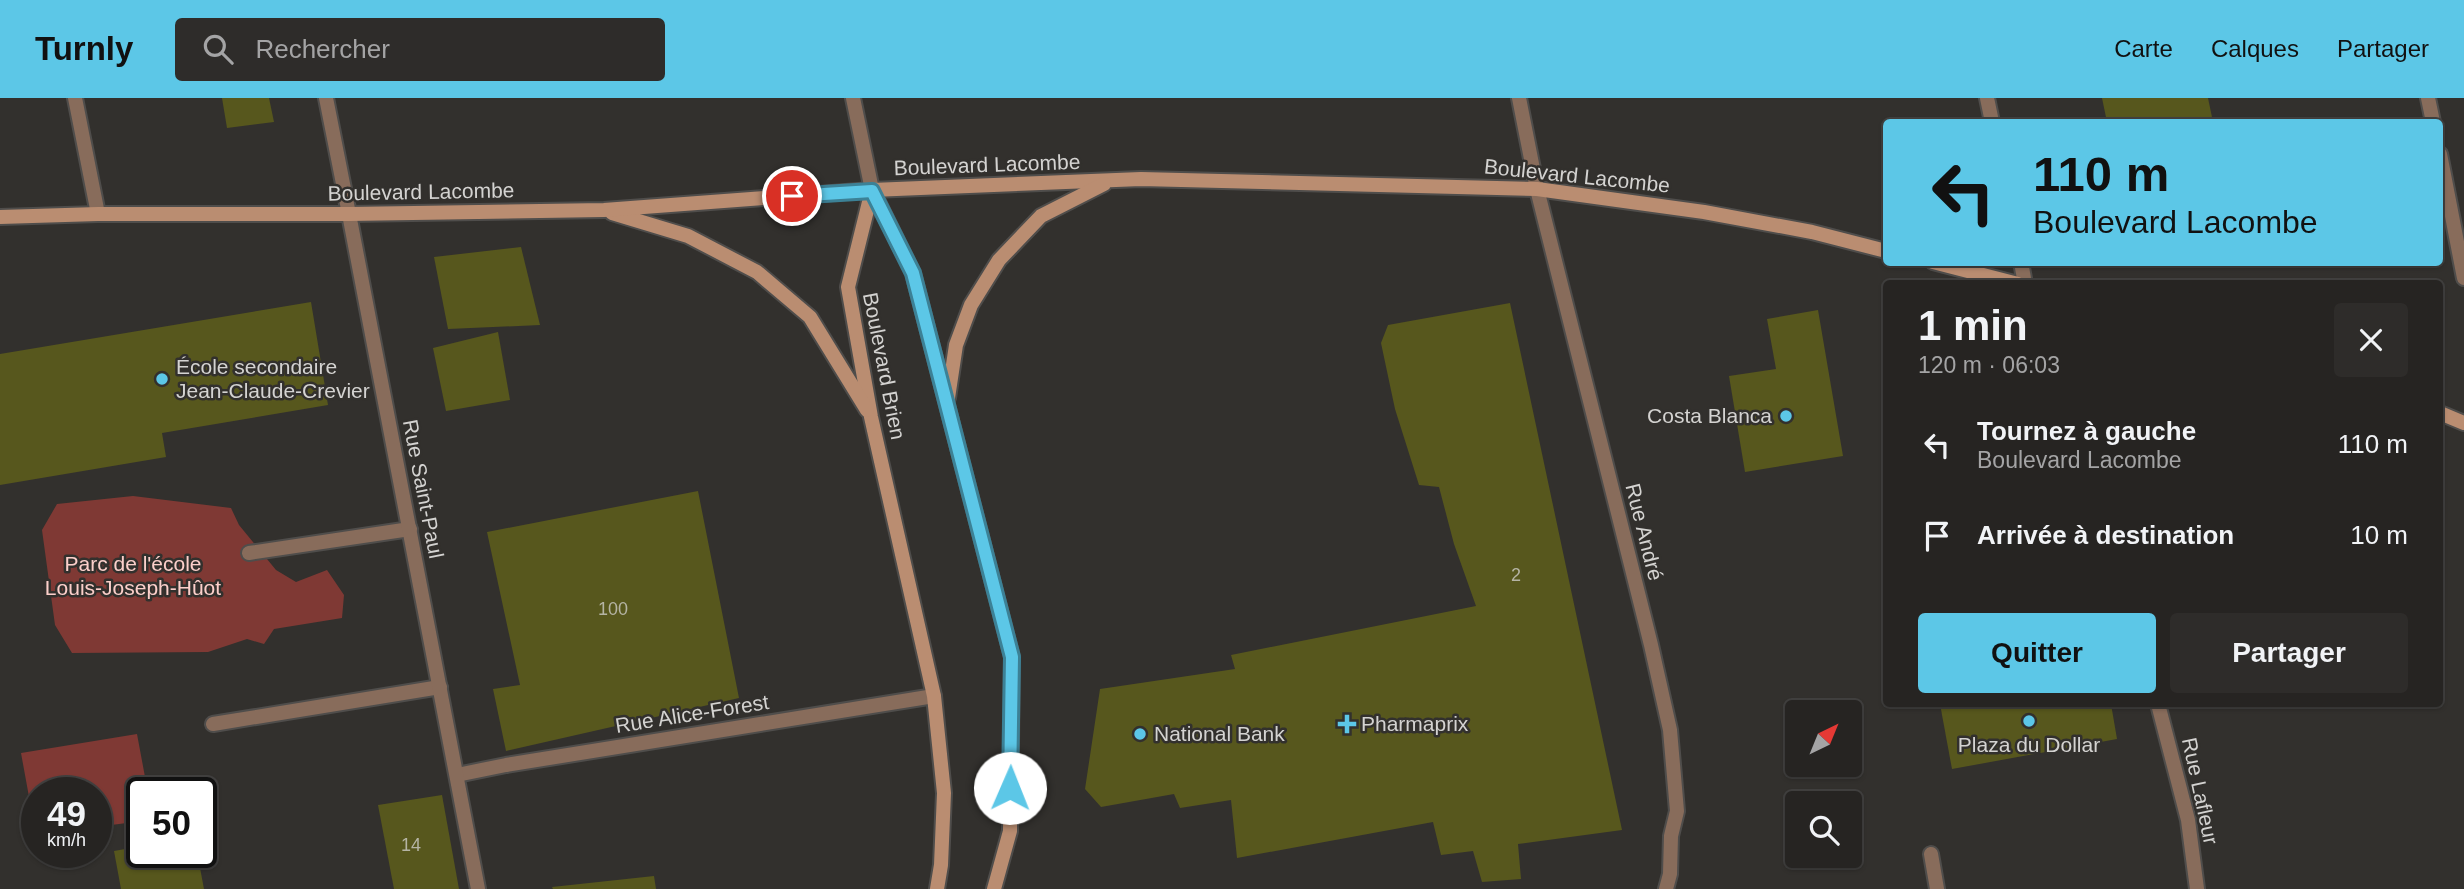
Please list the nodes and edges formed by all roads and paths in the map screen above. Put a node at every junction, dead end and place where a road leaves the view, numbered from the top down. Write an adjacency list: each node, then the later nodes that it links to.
1 (75, 98): 14 (street)
2 (326, 98): 15 (street, Rue Saint-Paul)
3 (853, 98): 12 (street)
4 (1519, 98): 11 (street, Rue André)
5 (1987, 98): 7 (street)
6 (2428, 98): 8 (street)
7 (1991, 119)
8 (2432, 119)
9 (2443, 170): 19 (street)
10 (1108, 182): 11 (main road, Boulevard Lacombe); 12 (main road, Boulevard Lacombe); 21 (main road)
11 (1537, 189): 17 (main road, Boulevard Lacombe); 36 (street, Rue André)
12 (872, 191): 13 (main road, Boulevard Lacombe); 21 (main road); 23 (main road, Boulevard Brien)
13 (604, 210): 15 (main road, Boulevard Lacombe); 23 (main road)
14 (98, 214): 15 (main road, Boulevard Lacombe); 16 (main road, Boulevard Lacombe)
15 (349, 214): 25 (street, Rue Saint-Paul)
16 (0, 217)
17 (1883, 250)
18 (1948, 266): 20 (main road)
19 (2464, 278)
20 (2003, 280)
21 (947, 406): 35 (main road)
22 (2443, 413): 24 (main road)
23 (871, 417): 28 (main road, Boulevard Brien)
24 (2464, 423)
25 (410, 529): 26 (street); 27 (street, Rue Saint-Paul)
26 (249, 553)
27 (440, 687): 30 (street); 31 (street, Rue Saint-Paul)
28 (934, 696): 31 (street, Rue Alice-Forest); 34 (main road, Boulevard Brien)
29 (2159, 707): 38 (street, Rue Lafleur)
30 (213, 724)
31 (457, 775): 33 (street, Rue Saint-Paul)
32 (1931, 854): 37 (street)
33 (478, 889)
34 (937, 889)
35 (994, 889)
36 (1666, 889)
37 (1937, 889)
38 (2197, 889)

